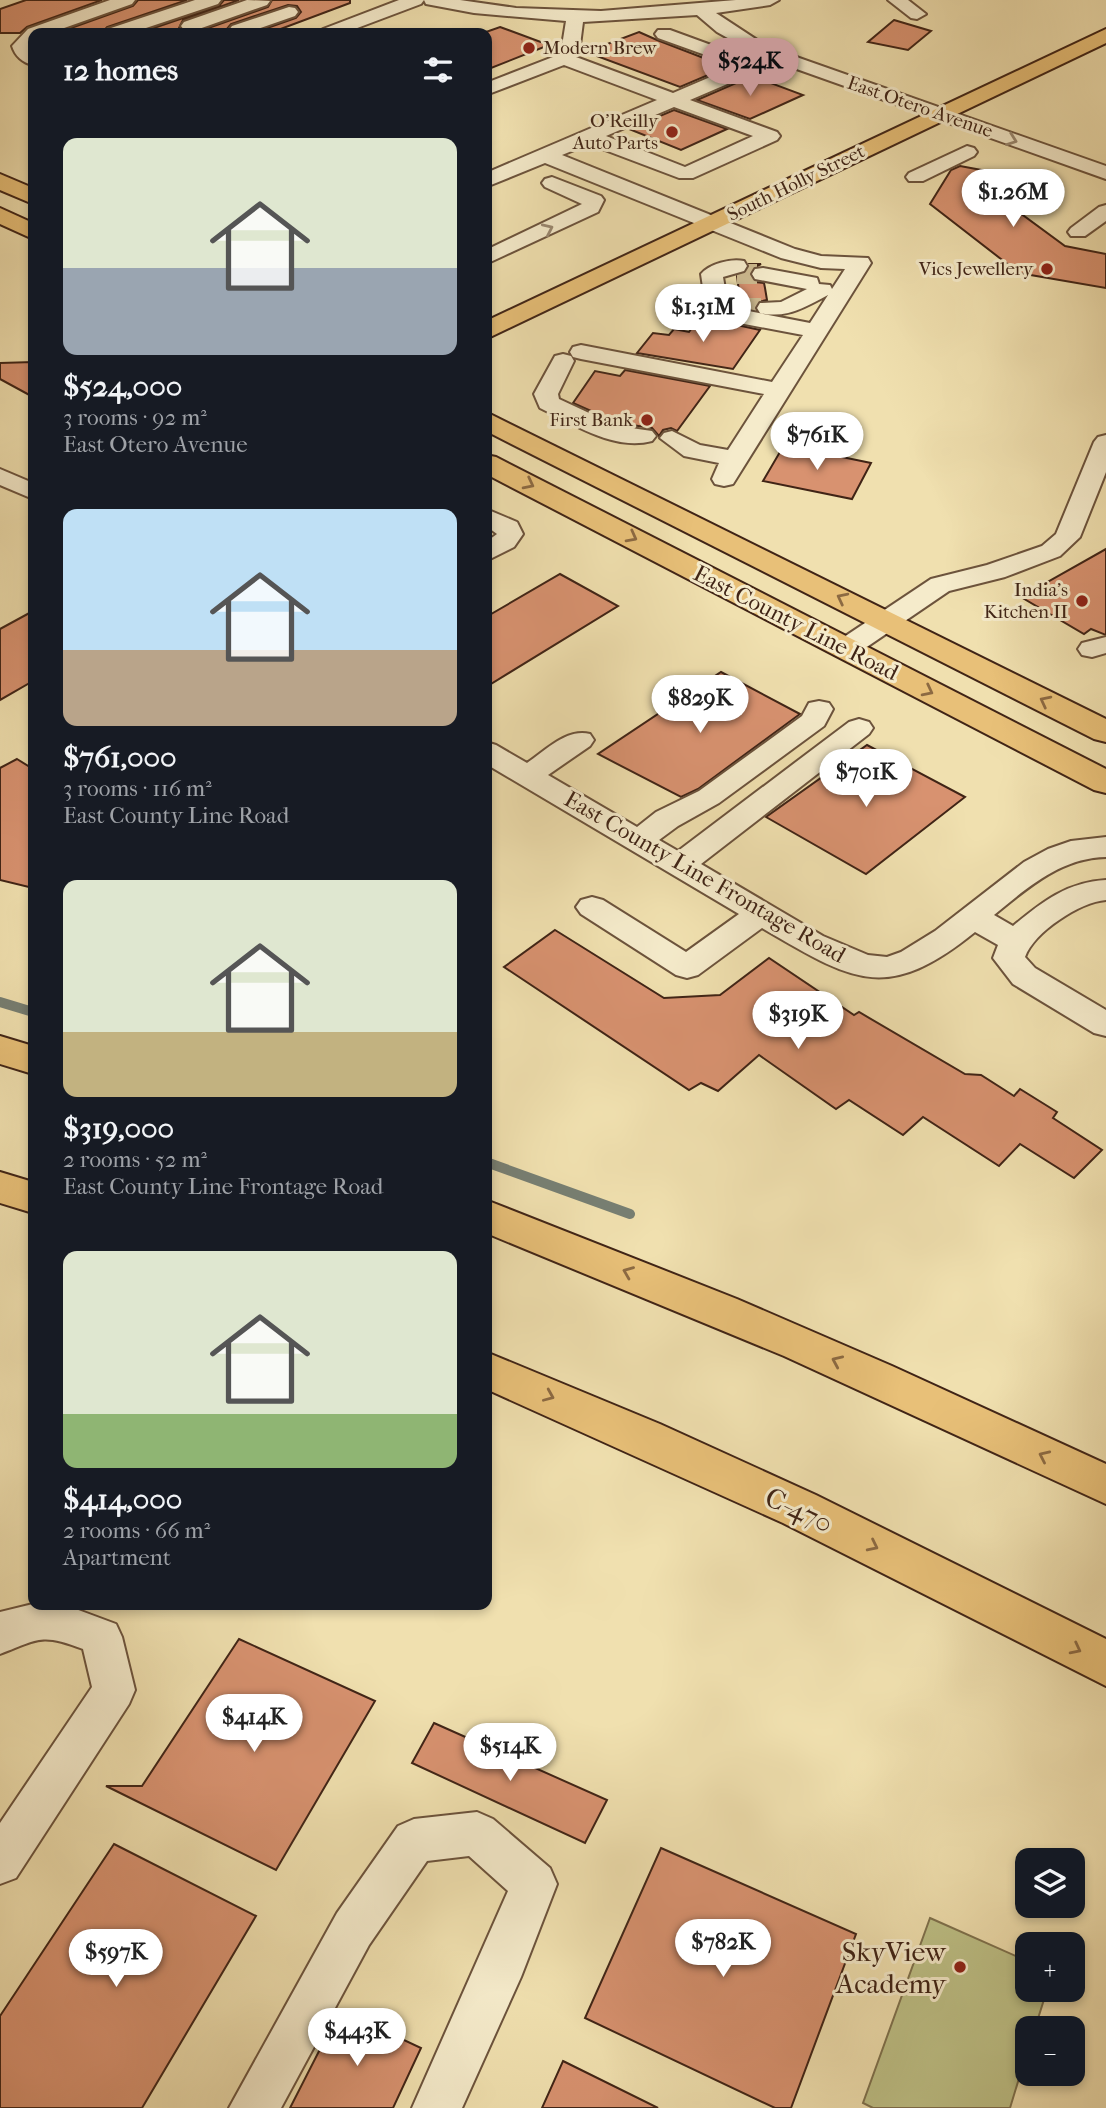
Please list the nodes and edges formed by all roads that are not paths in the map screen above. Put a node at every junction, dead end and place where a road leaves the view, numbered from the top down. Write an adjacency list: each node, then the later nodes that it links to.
1 (126, 0): 12 (street)
2 (212, 0): 13 (street)
3 (415, 0): 16 (street)
4 (432, 0): 11 (street)
5 (770, 0): 8 (street)
6 (897, 0): 10 (street)
7 (259, 1): 14 (street); 15 (street)
8 (728, 7): 9 (street); 28 (street, East Otero Avenue)
9 (702, 10): 11 (street); 21 (street, East Otero Avenue)
10 (916, 14)
11 (575, 17): 22 (street)
12 (50, 28)
13 (129, 28)
14 (183, 28)
15 (243, 28)
16 (342, 28)
17 (664, 34): 23 (street)
18 (1106, 35): 28 (main road, South Holly Street)
19 (28, 40): 20 (street)
20 (28, 56)
21 (776, 56): 23 (street); 28 (street, East Otero Avenue)
22 (564, 59): 24 (street); 26 (street)
23 (754, 66): 25 (street); 26 (street)
24 (492, 88)
25 (830, 94)
26 (675, 100): 29 (street); 30 (street)
27 (732, 101): 29 (street)
28 (951, 109): 33 (street, East Otero Avenue); 34 (street, East Otero Avenue, one-way to 34); 44 (main road, South Holly Street)
29 (706, 112): 30 (street)
30 (590, 137): 32 (street)
31 (967, 152): 35 (street)
32 (546, 156): 36 (street); 44 (street)
33 (1106, 156)
34 (1106, 173)
35 (916, 177)
36 (492, 178)
37 (0, 181): 40 (main road)
38 (537, 182): 48 (street, one-way to 38)
39 (0, 192): 41 (main road)
40 (28, 192)
41 (28, 193)
42 (1106, 211): 46 (street)
43 (0, 215): 45 (main road)
44 (712, 223): 47 (street); 52 (main road, South Holly Street)
45 (28, 229)
46 (1078, 232)
47 (788, 254): 49 (street); 49 (street)
48 (492, 255)
49 (827, 289): 49 (street); 53 (street)
50 (716, 297): 50 (street); 51 (street); 53 (street)
51 (684, 302)
52 (492, 328)
53 (816, 331): 54 (street)
54 (778, 390): 56 (street); 57 (street)
55 (492, 423): 64 (main road, East County Line Road, one-way to 55)
56 (644, 436)
57 (672, 438)
58 (1106, 442): 64 (street)
59 (492, 466): 65 (main road, East County Line Road, one-way to 65)
60 (0, 477): 61 (street)
61 (28, 490)
62 (492, 519): 63 (street)
63 (492, 550)
64 (888, 621): 65 (street); 68 (main road, East County Line Road, one-way to 64)
65 (845, 649): 72 (main road, East County Line Road, one-way to 72)
66 (819, 709): 73 (street)
67 (859, 728): 75 (street)
68 (1106, 732)
69 (580, 740): 71 (street)
70 (492, 755): 71 (street, East County Line Frontage Road)
71 (528, 776): 73 (street, East County Line Frontage Road)
72 (1106, 783)
73 (639, 841): 75 (street, East County Line Frontage Road)
74 (1106, 846): 79 (street, East County Line Frontage Road)
75 (680, 865): 78 (street, East County Line Frontage Road)
76 (1106, 890): 80 (street)
77 (592, 908): 78 (street)
78 (761, 913): 79 (street, East County Line Frontage Road)
79 (973, 918): 80 (street)
80 (1015, 941): 81 (street)
81 (1106, 1025)
82 (0, 1049): 83 (main road)
83 (28, 1058)
84 (0, 1186): 85 (main road)
85 (28, 1196)
86 (492, 1218): 88 (main road, one-way to 86)
87 (492, 1373): 90 (main road, C-470, one-way to 90)
88 (1106, 1485)
89 (0, 1635): 91 (street)
90 (1106, 1664)
91 (0, 1862)
92 (254, 2108): 93 (street)
93 (437, 2108)

